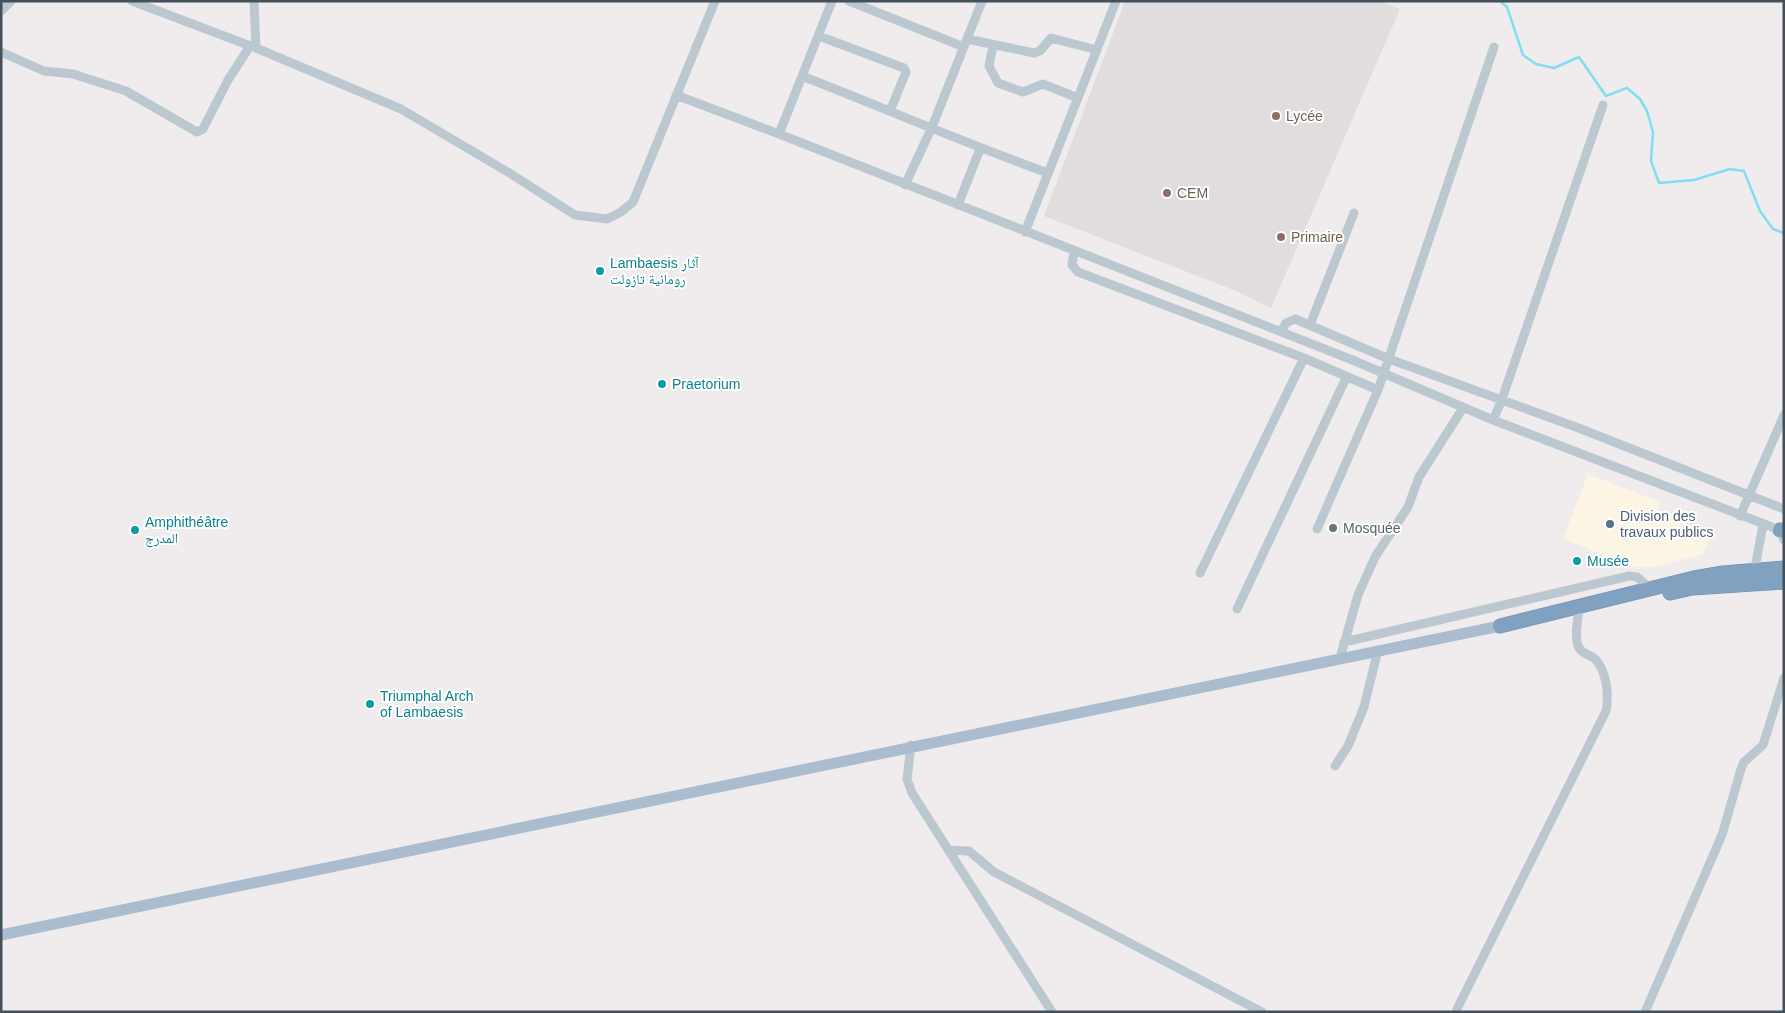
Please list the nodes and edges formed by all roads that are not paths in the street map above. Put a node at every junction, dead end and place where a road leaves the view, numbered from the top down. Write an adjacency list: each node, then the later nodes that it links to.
1 (11, 1): 9 (street)
2 (132, 1): 13 (street)
3 (254, 1): 13 (street)
4 (715, 1): 18 (street)
5 (832, 1): 10 (street)
6 (849, 1): 11 (street)
7 (982, 1): 11 (street)
8 (1116, 1): 15 (street)
9 (1, 11)
10 (819, 36): 17 (street); 21 (street)
11 (965, 43): 12 (street); 22 (street)
12 (994, 46): 15 (street); 19 (street)
13 (253, 47): 16 (street); 18 (street)
14 (1494, 47): 34 (street)
15 (1096, 50): 19 (street)
16 (1, 52)
17 (802, 76): 21 (street); 23 (street)
18 (676, 95): 23 (street)
19 (1078, 98): 25 (street)
20 (1602, 106): 38 (street)
21 (890, 111): 22 (street)
22 (932, 127): 24 (street); 26 (street)
23 (779, 134): 26 (street)
24 (980, 149): 25 (street); 27 (street)
25 (1048, 173): 29 (street)
26 (905, 185): 27 (street)
27 (958, 205): 29 (street)
28 (1354, 213): 31 (street)
29 (1025, 232): 30 (street)
30 (1074, 252): 32 (street); 33 (street)
31 (1310, 325): 32 (street); 34 (street)
32 (1281, 332): 35 (street)
33 (1304, 358): 36 (street); 49 (street)
34 (1389, 359): 35 (street); 38 (street)
35 (1384, 374): 37 (street); 39 (street)
36 (1346, 378): 37 (street); 53 (street)
37 (1378, 390): 46 (street)
38 (1501, 402): 41 (street); 42 (street)
39 (1463, 408): 41 (street); 56 (street)
40 (1784, 415): 42 (street)
41 (1493, 420): 44 (street)
42 (1749, 495): 43 (street); 44 (street)
43 (1784, 509)
44 (1740, 516): 45 (street)
45 (1763, 525): 47 (street); 50 (street)
46 (1317, 529)
47 (1782, 534)
48 (1784, 568): 50 (highway)
49 (1200, 574)
50 (1753, 577): 51 (highway); 52 (highway); 54 (highway)
51 (1784, 582)
52 (1650, 588): 55 (highway); 56 (street)
53 (1237, 609)
54 (1579, 610): 55 (highway); 64 (street)
55 (1500, 626): 57 (main road)
56 (1344, 642): 58 (street)
57 (1378, 650): 58 (main road); 61 (street)
58 (1340, 658): 60 (main road)
59 (1784, 678): 67 (street)
60 (911, 745): 62 (street); 63 (main road)
61 (1335, 766)
62 (948, 850): 65 (street); 66 (street)
63 (1, 934)
64 (1457, 1009)
65 (1052, 1012)
66 (1262, 1012)
67 (1645, 1012)

